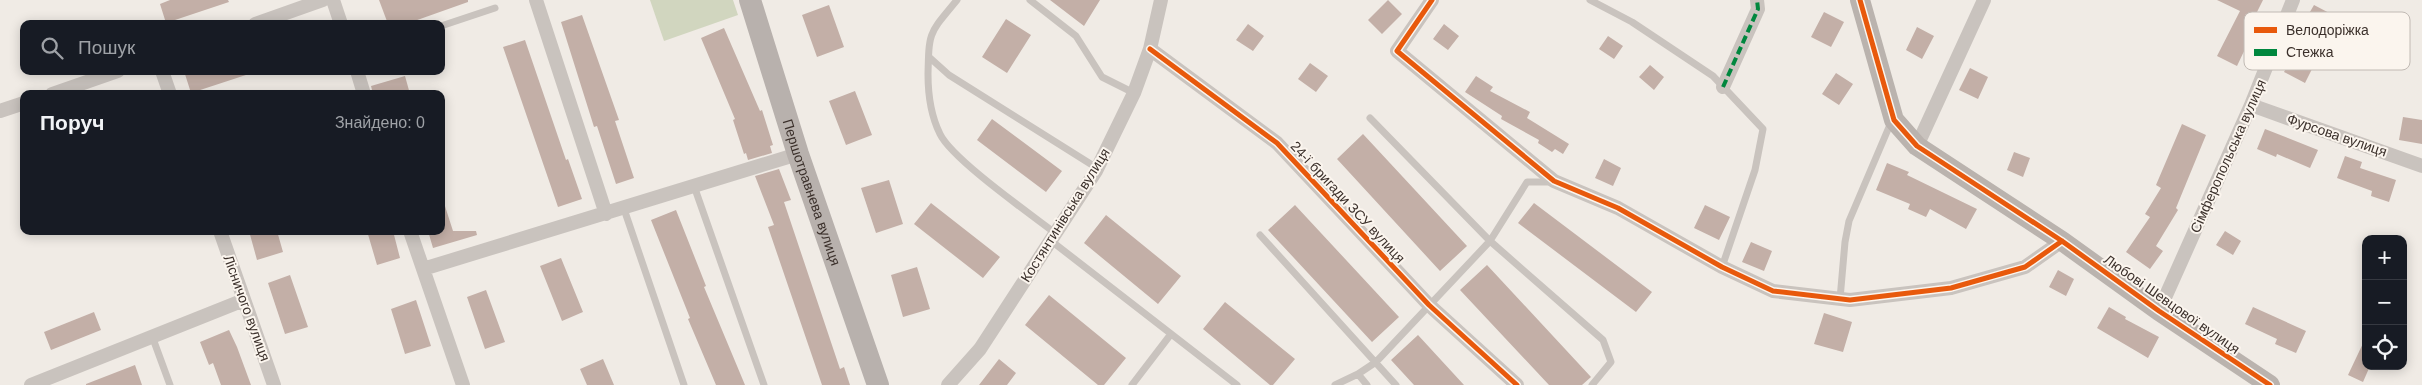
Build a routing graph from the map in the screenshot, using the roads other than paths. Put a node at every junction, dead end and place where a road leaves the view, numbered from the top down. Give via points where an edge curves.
1 (323, 0) edge
2 (333, 0) edge
3 (536, 0) edge
4 (750, 0) edge
5 (958, 0) edge
6 (1030, 0) edge
7 (1161, 0) edge
8 (1432, 0) edge
9 (1590, 0) edge
10 (1757, 0) edge
11 (1860, 0) edge
12 (1984, 0) edge
13 (2294, 0) edge
14 (495, 8) dead end
15 (2289, 12) edge
16 (266, 20) edge
17 (340, 20) edge
18 (445, 25) edge
19 (1150, 49) junction
20 (929, 57) junction
21 (2265, 70) edge
22 (107, 75) edge
23 (163, 75) edge
24 (358, 75) edge
25 (1723, 87) junction
26 (63, 90) edge
27 (169, 90) edge
28 (363, 90) edge
29 (1134, 93) junction
30 (20, 104) edge
31 (2251, 105) junction
32 (0, 111) edge
33 (1893, 117) junction
34 (1370, 118) dead end
35 (1917, 146) junction
36 (798, 154) junction
37 (2422, 166) edge
38 (1097, 168) junction
39 (1554, 182) junction
40 (694, 186) junction
41 (624, 208) junction
42 (606, 214) junction
43 (221, 235) edge
44 (411, 235) edge
45 (1260, 235) dead end
46 (1053, 237) junction
47 (1490, 241) junction
48 (2062, 242) junction
49 (1722, 267) junction
50 (423, 269) junction
51 (1840, 299) junction
52 (244, 300) junction
53 (1429, 305) junction
54 (2159, 311) junction
55 (1171, 334) junction
56 (152, 336) junction
57 (1376, 362) junction
58 (1358, 374) junction
59 (54, 381) edge
60 (31, 385) edge
61 (170, 385) edge
62 (274, 385) edge
63 (463, 385) edge
64 (684, 385) edge
65 (764, 385) edge
66 (878, 385) edge
67 (948, 385) edge
68 (1132, 385) edge
69 (1237, 385) edge
70 (1335, 385) edge
71 (1367, 385) edge
72 (1396, 385) edge
73 (1517, 385) edge
74 (1592, 385) edge
75 (2270, 385) edge

1 - 16 street
2 - 17 street
3 - 42 street
4 - 36 main road, Першотравнева вулиця
5 - 20 lane via 933,29 929,38
6 - 29 lane via 1076,36 1102,77
7 - 19 street, Костянтинівська вулиця
8 - 39 street via 1397,51
9 - 25 lane via 1632,22 1713,76
10 - 25 street via 1758,9
11 - 33 street
12 - 35 street
13 - 15 street, Сімферопольська вулиця
14 - 18 lane
19 - 29 street, Костянтинівська вулиця
19 - 53 street, 24-ї бригади ЗСУ вулиця via 1277,143
20 - 38 lane via 949,75
20 - 46 lane via 928,94 939,133 947,145
21 - 31 street, Сімферопольська вулиця
22 - 26 street
23 - 27 street
24 - 28 street
25 - 49 lane via 1763,129 1756,170
29 - 38 street, Костянтинівська вулиця
30 - 32 street
31 - 37 street, Фурсова вулиця
31 - 54 street, Сімферопольська вулиця
33 - 35 street, Любові Шевцової вулиця
33 - 51 lane via 1849,221
34 - 47 lane
35 - 48 street, Любові Шевцової вулиця
36 - 40 street
36 - 66 main road, Першотравнева вулиця
38 - 46 street, Костянтинівська вулиця
39 - 47 lane via 1527,182
39 - 49 street via 1618,208
40 - 41 street
40 - 65 lane
41 - 42 street
41 - 64 lane
42 - 50 street
43 - 52 street, Лісничого вулиця
44 - 50 street
45 - 57 lane
46 - 55 lane
46 - 67 street, Костянтинівська вулиця via 980,349
47 - 53 lane
47 - 74 lane via 1602,340 1611,362
48 - 51 street via 2025,267 1952,288
48 - 54 street, Любові Шевцової вулиця
49 - 51 street via 1772,291
50 - 63 street
52 - 56 street
52 - 62 street, Лісничого вулиця
53 - 57 lane
53 - 73 street, 24-ї бригади ЗСУ вулиця
54 - 75 street, Любові Шевцової вулиця
55 - 68 lane
55 - 69 lane
56 - 59 street
56 - 61 lane
57 - 58 lane
57 - 72 lane
58 - 70 lane
58 - 71 lane
59 - 60 street

